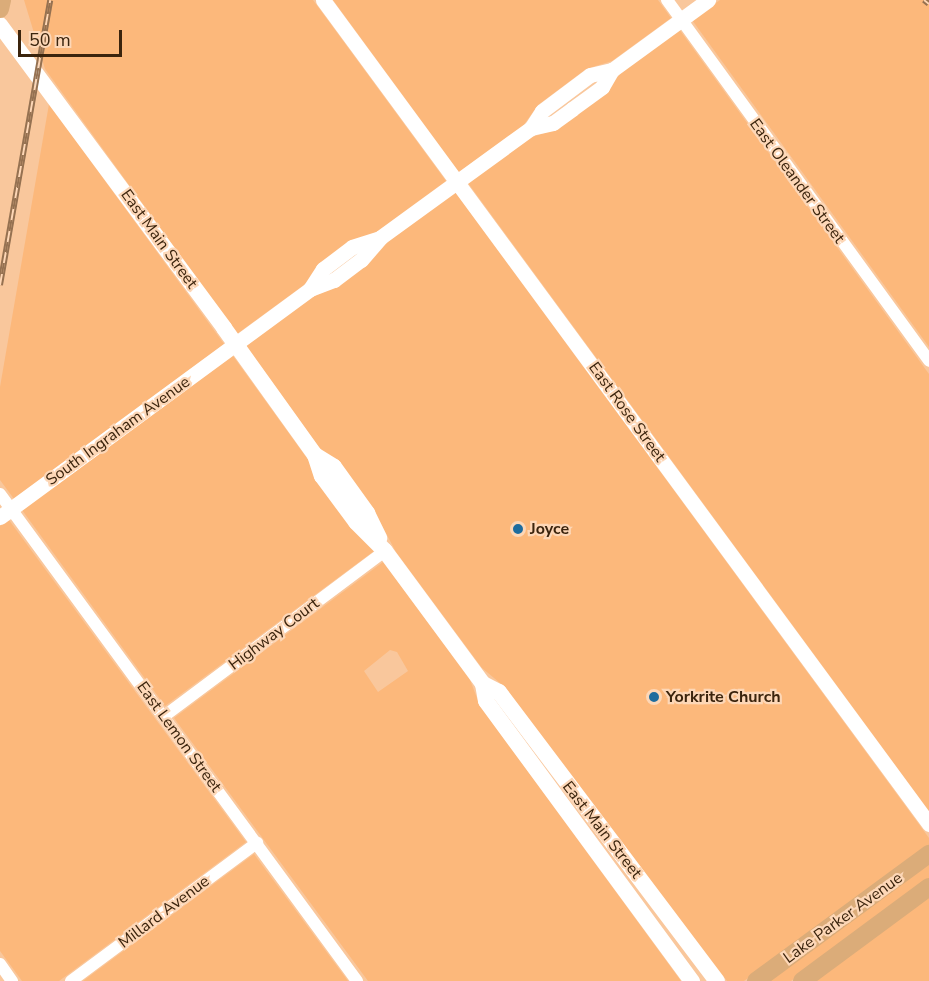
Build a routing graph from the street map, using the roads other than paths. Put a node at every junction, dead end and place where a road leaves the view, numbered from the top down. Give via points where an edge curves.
1 (2, 0) edge
2 (323, 0) edge
3 (668, 0) edge
4 (708, 0) edge
5 (0, 9) edge
6 (681, 19) junction
7 (0, 25) edge
8 (457, 182) junction
9 (235, 345) junction
10 (929, 361) edge
11 (0, 494) edge
12 (6, 513) edge
13 (385, 551) junction
14 (483, 684) junction
15 (163, 717) junction
16 (929, 824) edge
17 (256, 843) junction
18 (929, 854) edge
19 (929, 887) edge
20 (0, 964) edge
21 (12, 981) edge
22 (71, 981) edge
23 (357, 981) edge
24 (692, 981) edge
25 (717, 981) edge
26 (756, 981) edge
27 (802, 981) edge

1 - 5 main road
2 - 8 street, East Rose Street
3 - 6 street, East Oleander Street
4 - 6 street, South Ingraham Avenue
6 - 8 street, South Ingraham Avenue via 612,70 602,87 562,116 531,128
6 - 10 street, East Oleander Street
7 - 9 main road, East Main Street
8 - 9 street, South Ingraham Avenue via 381,237 361,260 334,280 310,289
8 - 16 street, East Rose Street
9 - 12 street, South Ingraham Avenue
9 - 13 main road, East Main Street via 315,455 334,467 367,513
11 - 12 street, East Lemon Street
12 - 15 street, East Lemon Street
13 - 14 main road, East Main Street
13 - 15 street, Highway Court
14 - 24 main road, East Main Street via 486,702
14 - 25 main road, East Main Street via 499,692
15 - 17 street, East Lemon Street
17 - 22 street, Millard Avenue
17 - 23 street, East Lemon Street
18 - 26 main road, Lake Parker Avenue
19 - 27 main road, Lake Parker Avenue
20 - 21 street

